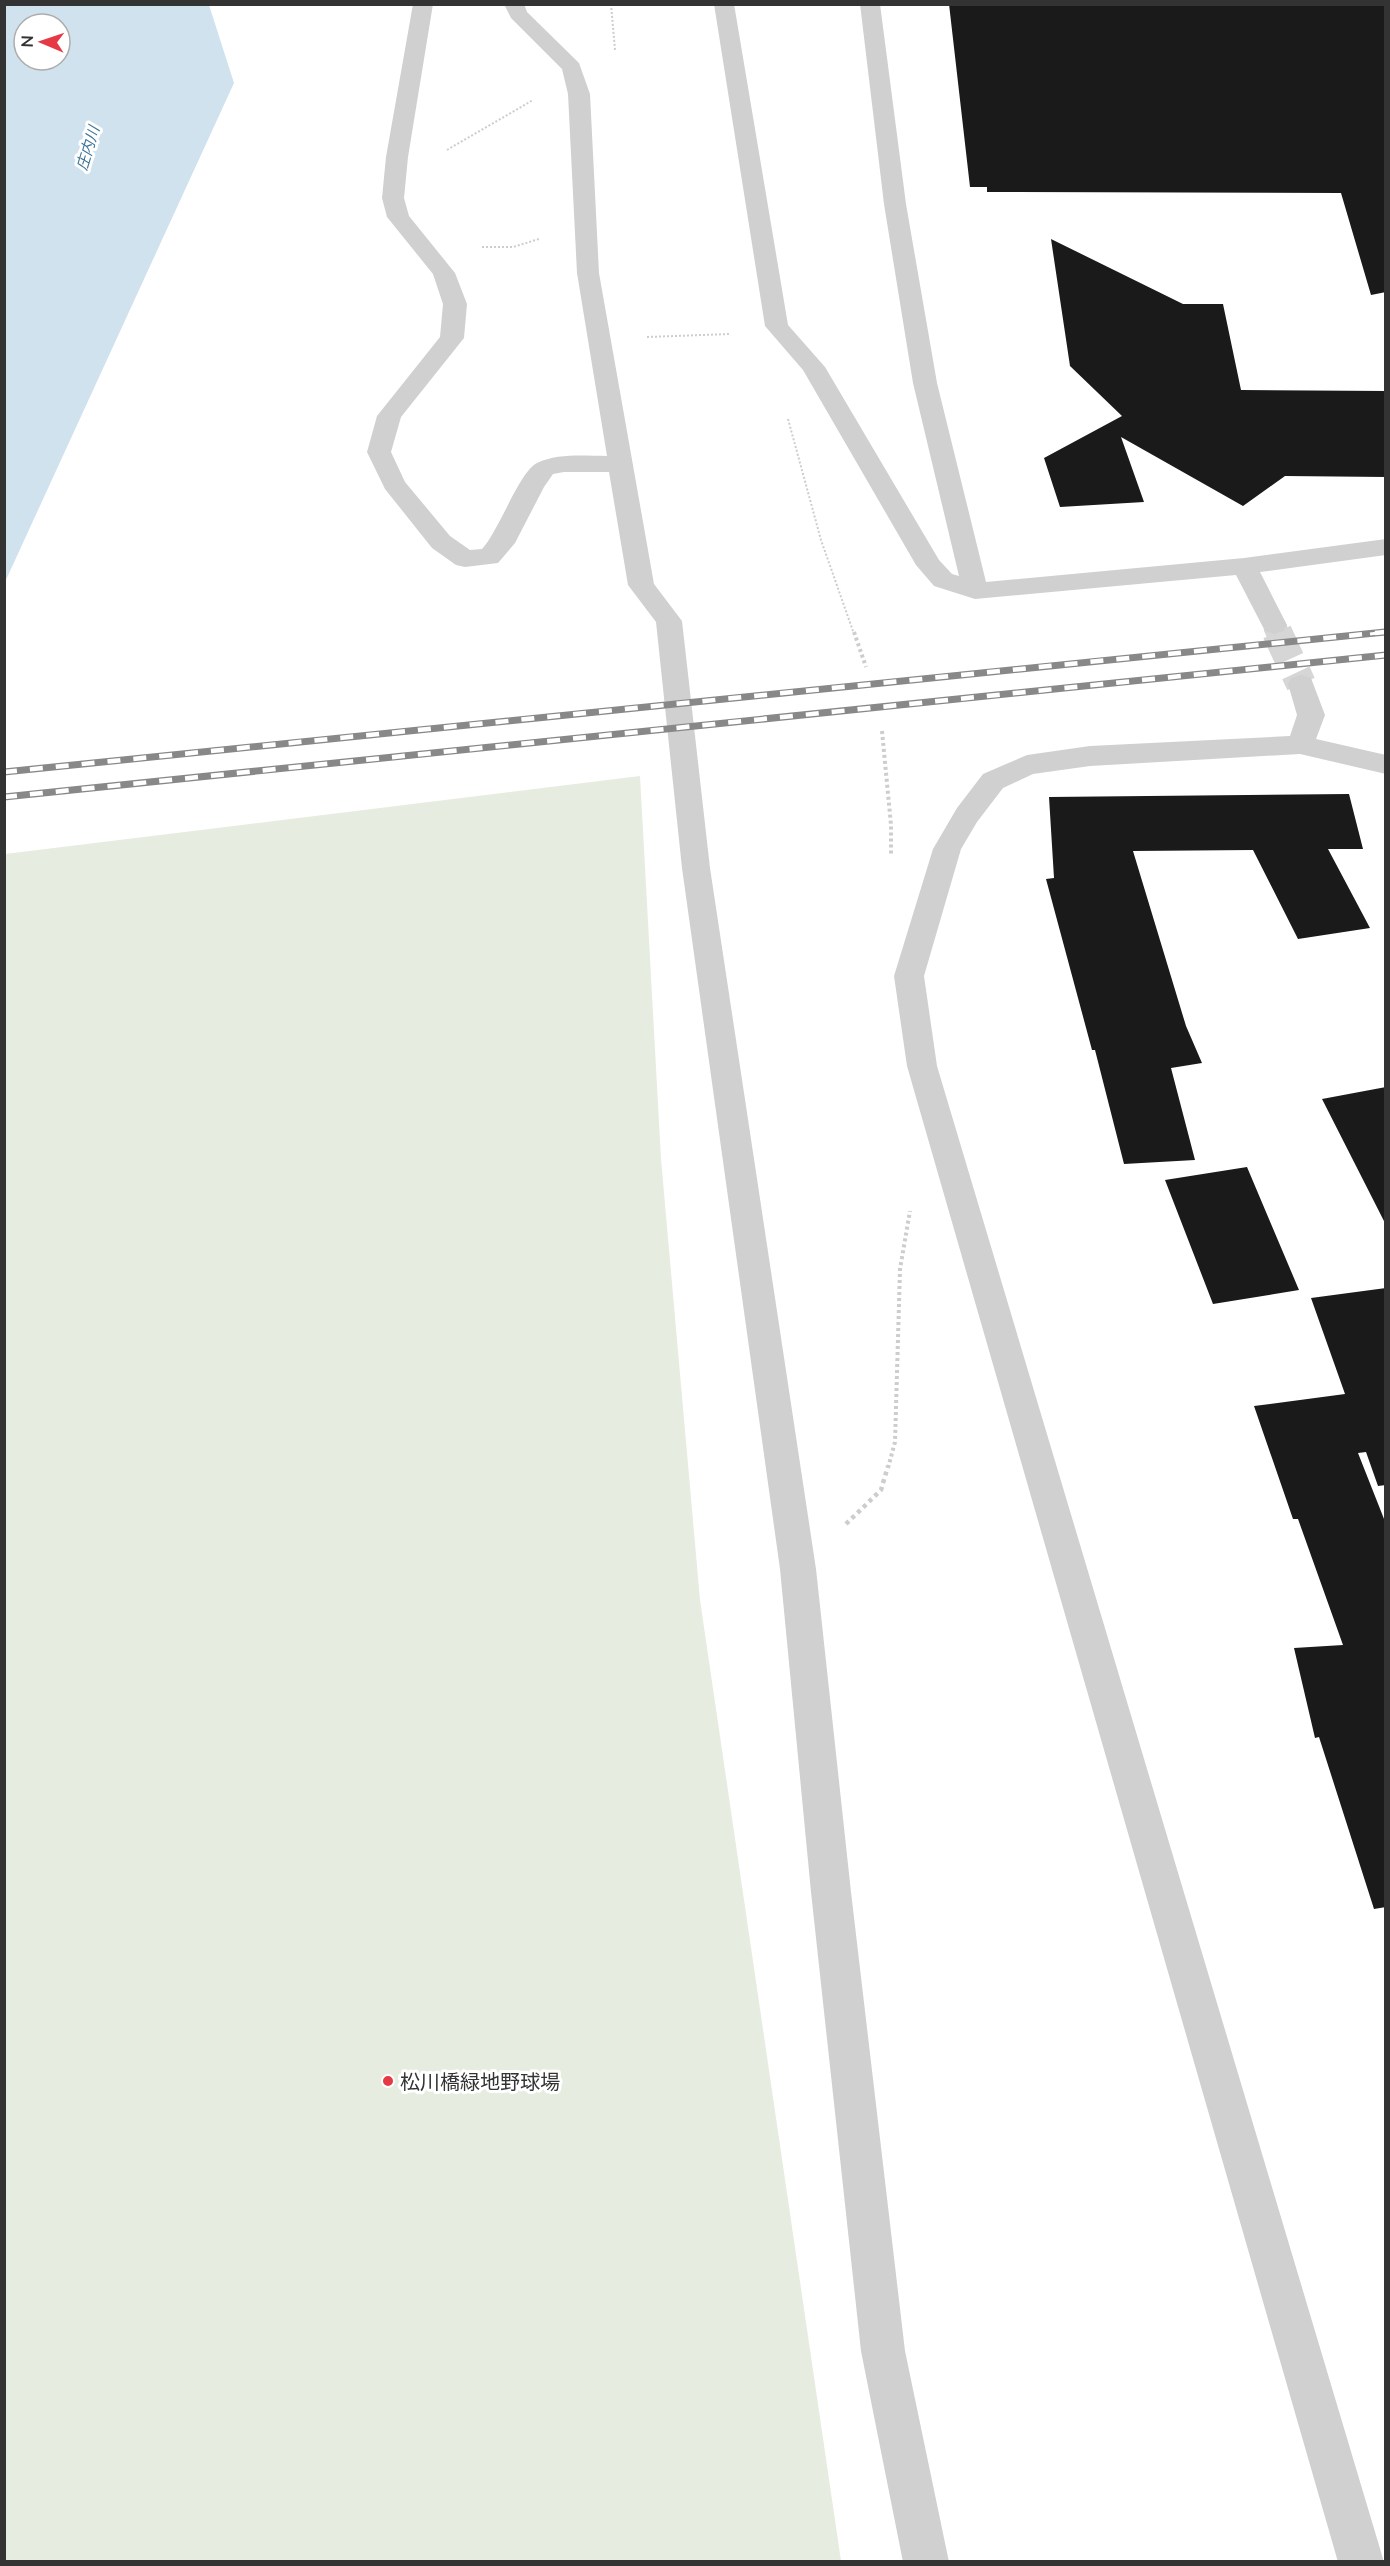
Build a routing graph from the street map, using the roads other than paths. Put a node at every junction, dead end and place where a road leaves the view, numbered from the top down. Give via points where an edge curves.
1 (423, 4) edge
2 (514, 4) edge
3 (724, 4) edge
4 (870, 4) edge
5 (621, 464) junction
6 (1386, 547) edge
7 (1244, 566) junction
8 (975, 591) junction
9 (1274, 625) tunnel mouth
10 (1301, 684) tunnel mouth
11 (1300, 745) junction
12 (1386, 765) edge
13 (926, 2562) edge
14 (1361, 2562) edge

1 - 5 street via 393,198 398,217 444,273 455,304 452,338 389,416 379,452 394,484 441,542 465,559 489,557 502,543 544,469 564,464
2 - 5 street via 518,14 572,67 579,94 588,273
3 - 8 street via 777,326 813,367 929,565 943,579
4 - 8 street via 894,204 925,383
5 - 13 street via 641,585 669,621 696,868 798,1569 883,2351
6 - 7 street
7 - 8 street
7 - 9 street
10 - 11 street via 1311,715
11 - 12 street
11 - 14 street via 1090,756 1027,765 993,781 947,849 909,976 922,1066

